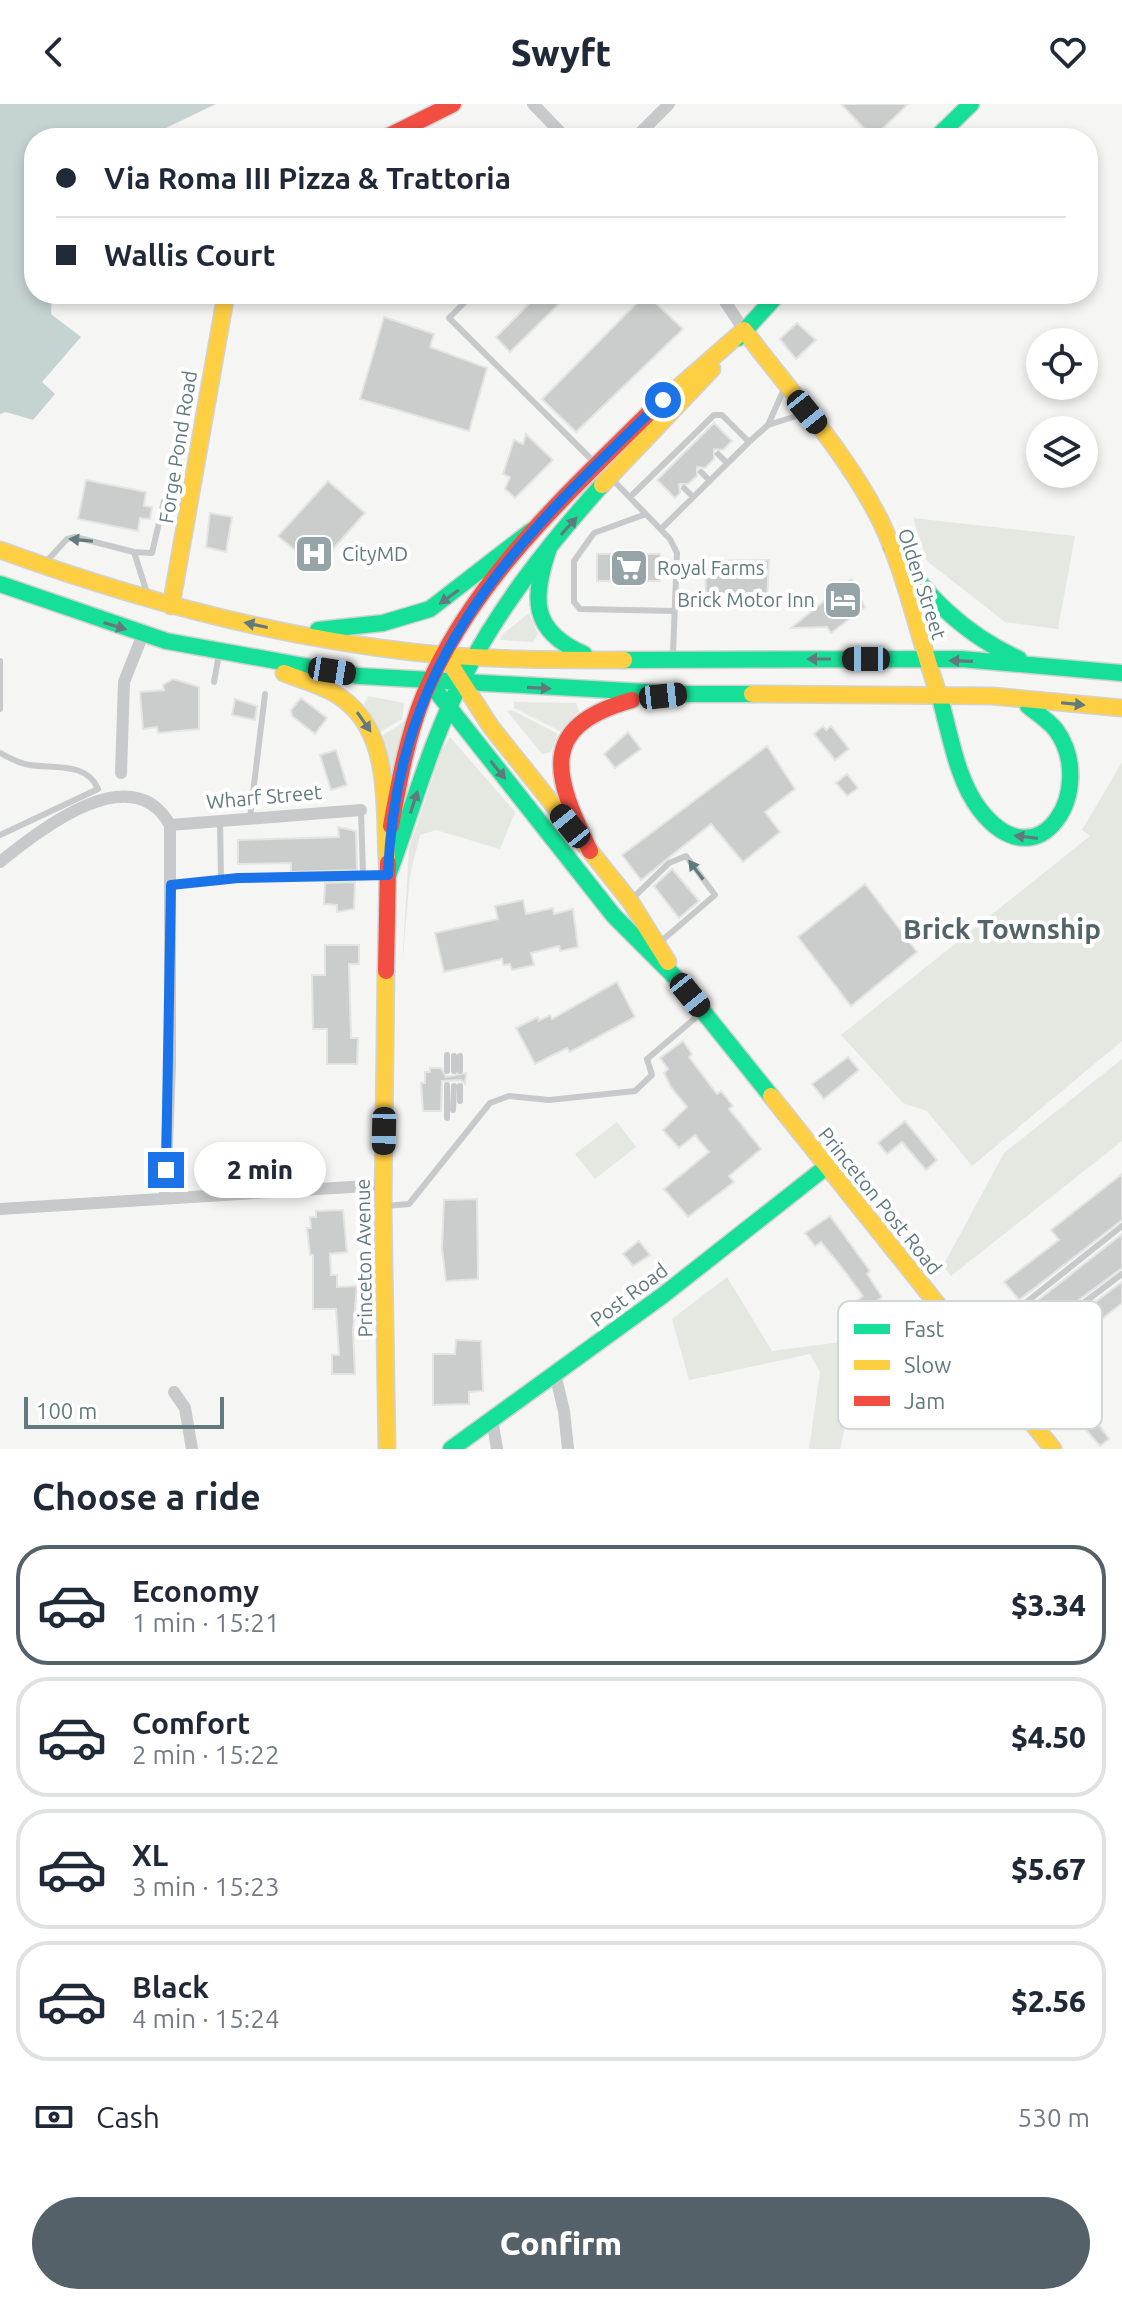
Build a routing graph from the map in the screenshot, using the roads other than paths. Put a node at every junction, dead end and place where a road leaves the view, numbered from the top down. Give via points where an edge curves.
1 (453, 104) edge
2 (533, 104) edge
3 (669, 104) edge
4 (971, 104) edge
5 (405, 128) edge
6 (556, 128) edge
7 (645, 128) edge
8 (946, 128) edge
9 (224, 304) edge
10 (463, 304) edge
11 (730, 304) edge
12 (769, 304) edge
13 (744, 330) junction
14 (785, 385) junction
15 (807, 412) junction
16 (768, 425) junction
17 (749, 442) junction
18 (718, 454) dead end
19 (727, 463) junction
20 (596, 464) junction
21 (701, 472) dead end
22 (611, 478) junction
23 (710, 481) junction
24 (684, 488) dead end
25 (630, 497) junction
26 (693, 497) junction
27 (188, 506) junction
28 (646, 514) junction
29 (661, 529) junction
30 (531, 531) junction
31 (891, 546) junction
32 (549, 548) junction
33 (0, 550) edge
34 (134, 552) junction
35 (42, 566) junction
36 (0, 584) edge
37 (150, 600) junction
38 (171, 606) junction
39 (675, 611) junction
40 (294, 633) junction
41 (143, 634) junction
42 (219, 652) junction
43 (444, 654) junction
44 (474, 656) junction
45 (597, 658) junction
46 (673, 658) junction
47 (249, 659) junction
48 (925, 660) junction
49 (0, 661) edge
50 (1035, 665) junction
51 (1122, 673) edge
52 (214, 682) dead end
53 (429, 682) junction
54 (461, 683) junction
55 (265, 694) dead end
56 (681, 694) junction
57 (939, 695) junction
58 (992, 696) junction
59 (1122, 708) edge
60 (0, 709) edge
61 (448, 710) junction
62 (1077, 733) dead end
63 (0, 753) edge
64 (121, 773) dead end
65 (361, 810) joint
66 (250, 818) junction
67 (220, 821) junction
68 (1077, 823) dead end
69 (170, 825) junction
70 (0, 835) edge
71 (590, 851) junction
72 (0, 862) edge
73 (363, 875) junction
74 (388, 875) junction
75 (221, 880) junction
76 (171, 885) junction
77 (630, 901) junction
78 (659, 943) junction
79 (677, 979) junction
80 (703, 1012) junction
81 (454, 1056) joint
82 (454, 1086) junction
83 (460, 1101) dead end
84 (453, 1110) dead end
85 (447, 1118) dead end
86 (826, 1167) junction
87 (383, 1185) junction
88 (165, 1197) junction
89 (383, 1206) junction
90 (0, 1209) edge
91 (1122, 1226) edge
92 (1122, 1274) edge
93 (936, 1301) edge
94 (1028, 1301) edge
95 (1086, 1301) edge
96 (555, 1374) junction
97 (174, 1392) dead end
98 (492, 1419) junction
99 (1038, 1429) edge
100 (192, 1449) edge
101 (387, 1449) edge
102 (451, 1449) edge
103 (497, 1449) edge
104 (568, 1449) edge
105 (1053, 1449) edge

1 - 5 main road
2 - 6 street
3 - 7 street
4 - 8 main road
9 - 27 main road, Forge Pond Road
10 - 20 lane via 449,318
11 - 13 street, Olden Street
12 - 13 main road
13 - 14 main road, Olden Street
13 - 20 main road via 715,350
13 - 22 main road, Princeton Avenue
14 - 15 main road, Olden Street
14 - 16 lane
15 - 16 lane
15 - 31 main road, Olden Street via 866,493
16 - 17 lane
17 - 19 lane
17 - 25 lane via 722,415 714,415
18 - 19 lane
19 - 23 lane
20 - 30 main road
21 - 23 lane
22 - 25 lane
32 -> 22 main road, Princeton Avenue
23 - 26 lane
24 - 26 lane
25 - 28 lane
26 - 29 lane
27 - 34 lane via 164,501 152,553
27 - 38 main road, Forge Pond Road
28 - 29 lane
28 - 39 lane via 594,533 574,561 574,602 580,609
29 - 39 lane via 677,553
30 -> 40 main road via 427,610 378,623
30 - 43 main road, Princeton Avenue via 481,594
31 - 48 main road, Olden Street
31 - 50 main road via 953,623 982,643
32 - 44 main road, Princeton Avenue via 498,614
32 - 45 main road via 535,593 541,622 556,642
33 - 35 main road
34 -> 35 lane via 75,537
34 - 37 lane
35 - 37 main road
36 -> 41 main road
37 - 38 main road
40 -> 38 main road
39 - 46 lane
40 - 43 main road
41 - 42 main road
41 - 64 street via 124,682
42 - 47 main road
42 - 52 lane
43 - 44 main road
43 - 53 main road, Princeton Avenue
43 - 54 main road, Princeton Post Road
44 - 45 main road
44 - 54 main road, Princeton Avenue
45 - 46 main road
48 -> 46 main road
47 - 53 main road
47 -> 74 main road via 333,693 365,721 379,753
50 -> 48 main road
48 - 57 main road, Olden Street
49 - 60 lane
50 - 51 main road
53 - 54 main road
53 - 61 main road, Princeton Post Road
53 - 74 main road, Princeton Avenue via 399,783
54 -> 56 main road
54 - 61 main road, Princeton Avenue
54 - 71 main road, Princeton Post Road
55 - 66 lane
56 - 57 main road
56 - 71 main road via 610,704 588,715 567,736 559,767 564,792
57 - 58 main road
68 -> 57 main road, Olden Street via 1055,836 1030,838 1013,835 982,812 966,784
58 -> 59 main road
58 - 62 main road via 1032,707
74 -> 61 main road, Princeton Avenue
61 -> 79 main road, Princeton Post Road via 614,916
63 - 70 lane via 26,765 84,771 98,789
65 - 66 street, Wharf Street
65 - 73 lane
66 - 67 street, Wharf Street
67 - 69 street, Wharf Street
67 - 75 lane
69 - 72 street via 162,810 147,800 103,800 48,823
69 - 76 street
71 - 77 main road, Princeton Post Road
73 - 74 lane
73 - 75 lane
74 - 87 main road, Princeton Avenue
75 - 76 lane
76 - 88 street
77 - 78 main road, Princeton Post Road
78 -> 77 lane via 715,895 686,856 669,863
78 - 79 main road, Princeton Post Road
79 - 80 main road, Princeton Post Road
80 - 86 main road, Princeton Post Road
80 - 89 lane via 647,1059 652,1075 635,1091 549,1100 509,1096 490,1103 409,1204
81 - 81 lane via 454,1071
82 - 83 lane
82 - 84 lane
82 - 85 lane
86 - 93 main road, Princeton Post Road
86 - 96 main road, Post Road
87 - 88 street
87 - 89 main road, Princeton Avenue
88 - 90 street
89 - 101 main road, Princeton Avenue
91 - 94 lane
92 - 95 lane
96 - 98 main road, Post Road
96 - 104 street
97 - 100 street via 185,1408
98 - 102 main road, Post Road
98 - 103 street
99 - 105 main road, Princeton Post Road

